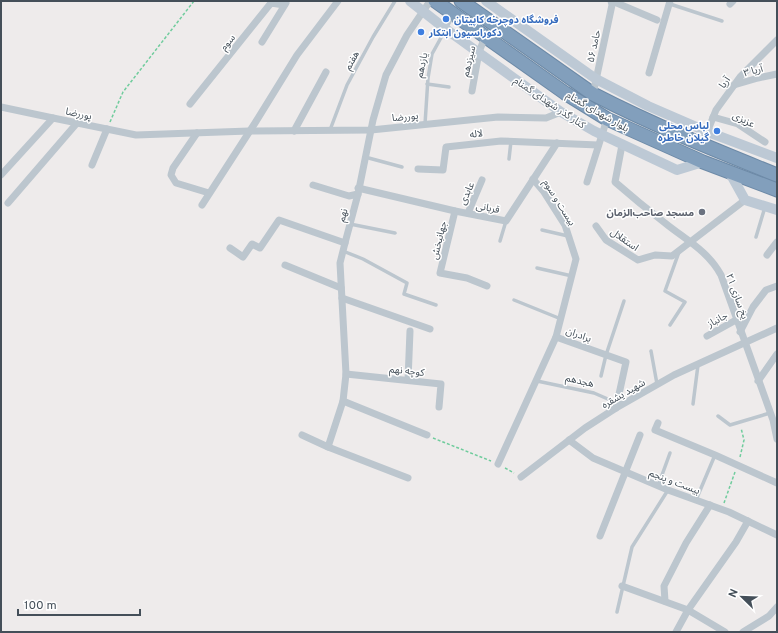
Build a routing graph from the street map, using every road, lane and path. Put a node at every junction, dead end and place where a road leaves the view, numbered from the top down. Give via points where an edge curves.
1 (194, 1) edge
2 (338, 1) edge
3 (395, 1) edge
4 (410, 1) edge
5 (430, 1) edge
6 (435, 1) edge
7 (486, 1) edge
8 (611, 1) edge
9 (463, 2) edge
10 (669, 2) edge
11 (286, 3) edge
12 (423, 12) junction
13 (454, 15) junction
14 (657, 20) dead end
15 (722, 21) dead end
16 (445, 29) junction
17 (536, 36) junction
18 (485, 37) junction
19 (777, 40) edge
20 (262, 42) dead end
21 (527, 49) junction
22 (479, 52) junction
23 (326, 72) dead end
24 (649, 73) dead end
25 (777, 74) edge
26 (596, 79) junction
27 (427, 84) junction
28 (734, 85) junction
29 (449, 87) dead end
30 (472, 91) dead end
31 (593, 94) junction
32 (190, 104) dead end
33 (1, 108) edge
34 (561, 112) junction
35 (713, 117) junction
36 (53, 118) junction
37 (607, 119) junction
38 (76, 123) junction
39 (425, 124) junction
40 (107, 129) junction
41 (330, 130) junction
42 (371, 130) junction
43 (249, 131) junction
44 (294, 131) junction
45 (708, 132) junction
46 (197, 133) junction
47 (601, 135) junction
48 (511, 141) junction
49 (765, 142) dead end
50 (557, 143) junction
51 (598, 145) junction
52 (622, 145) junction
53 (702, 145) junction
54 (365, 157) junction
55 (777, 158) edge
56 (509, 159) dead end
57 (703, 162) junction
58 (92, 165) dead end
59 (402, 167) dead end
60 (418, 169) dead end
61 (730, 174) junction
62 (1, 175) edge
63 (777, 175) edge
64 (533, 179) junction
65 (482, 180) dead end
66 (587, 182) dead end
67 (313, 185) dead end
68 (777, 190) edge
69 (358, 191) junction
70 (209, 193) junction
71 (745, 200) junction
72 (8, 203) dead end
73 (202, 205) dead end
74 (765, 206) junction
75 (777, 210) edge
76 (455, 211) junction
77 (468, 213) junction
78 (506, 221) junction
79 (350, 224) junction
80 (596, 226) dead end
81 (542, 230) dead end
82 (395, 233) dead end
83 (569, 236) junction
84 (756, 237) dead end
85 (500, 241) dead end
86 (690, 242) junction
87 (777, 242) edge
88 (345, 243) junction
89 (230, 248) dead end
90 (680, 249) junction
91 (343, 251) junction
92 (767, 255) dead end
93 (576, 259) joint
94 (285, 265) dead end
95 (537, 268) dead end
96 (572, 276) junction
97 (486, 286) dead end
98 (777, 286) edge
99 (341, 288) junction
100 (342, 298) junction
101 (514, 300) dead end
102 (624, 301) dead end
103 (436, 305) dead end
104 (562, 319) junction
105 (736, 320) junction
106 (670, 325) dead end
107 (777, 328) edge
108 (430, 329) dead end
109 (410, 331) dead end
110 (740, 332) junction
111 (707, 336) dead end
112 (556, 337) junction
113 (744, 343) junction
114 (651, 350) dead end
115 (606, 354) junction
116 (777, 354) edge
117 (698, 365) junction
118 (346, 374) junction
119 (601, 376) dead end
120 (408, 380) junction
121 (758, 380) junction
122 (536, 381) junction
123 (657, 385) junction
124 (343, 402) junction
125 (693, 404) dead end
126 (617, 406) junction
127 (439, 407) dead end
128 (770, 413) junction
129 (718, 416) dead end
130 (658, 423) dead end
131 (775, 426) edge
132 (302, 435) dead end
133 (427, 435) joint
134 (640, 435) dead end
135 (777, 439) edge
136 (569, 440) junction
137 (328, 447) junction
138 (670, 453) dead end
139 (715, 455) junction
140 (498, 464) junction
141 (626, 472) junction
142 (521, 476) joint
143 (408, 478) dead end
144 (777, 484) edge
145 (658, 486) junction
146 (668, 490) junction
147 (696, 500) junction
148 (710, 505) junction
149 (748, 521) junction
150 (777, 535) edge
151 (600, 536) dead end
152 (622, 586) junction
153 (665, 602) junction
154 (777, 607) edge
155 (688, 610) junction
156 (617, 612) dead end
157 (676, 632) edge
158 (726, 632) edge
159 (743, 632) edge

1 - 40 path via 123,92
2 - 43 street via 297,55
3 - 41 lane, هفتم via 346,85
4 - 12 street, کنار گذر شهدای گمنام
5 - 12 street, نهم
6 - 13 highway, بلوار شهدای گمنام
7 - 17 street
8 - 14 street
8 - 26 street, حامد ۵۶
9 - 21 highway, بلوار شهدای گمنام
10 - 15 lane
10 - 24 street
11 - 20 street, سوم
11 - 32 street, سوم via 271,3
12 - 16 street, کنار گذر شهدای گمنام
12 - 42 street, نهم via 386,75
13 - 16 lane, یازدهم
13 - 18 highway, بلوار شهدای گمنام
16 - 22 street, کنار گذر شهدای گمنام
16 - 27 lane, یازدهم via 432,54
17 - 21 street
17 - 26 street
18 - 22 street, سیزدهم
18 - 37 highway, بلوار شهدای گمنام via 584,106
19 - 28 street, آریا
21 - 31 highway, بلوار شهدای گمنام
22 - 30 street, سیزدهم
22 - 34 street, کنار گذر شهدای گمنام
23 - 44 street
25 - 28 street, آریا ۳
26 - 31 street, حامد ۵۶
26 - 45 street via 648,106
27 - 29 lane
27 - 39 lane, یازدهم
28 - 35 street, آریا
31 - 53 highway, بلوار شهدای گمنام
33 - 36 street
34 - 39 street, پوررضا via 546,118 498,116
34 - 47 street, کنار گذر شهدای گمنام
35 - 45 street, آریا
35 - 49 street, عزیزی via 738,124
36 - 38 street, پوررضا
36 - 62 street, پوررضا
37 - 47 street
37 - 57 highway, بلوار شهدای گمنام
38 - 40 street, پوررضا
38 - 72 street
39 - 42 street, پوررضا
40 - 46 street, پوررضا via 136,135
40 - 58 street
41 - 42 street, پوررضا
41 - 44 street, پوررضا
42 - 54 street, نهم
43 - 44 street, پوررضا
43 - 46 street, پوررضا
43 - 70 street
45 - 53 street, آریا
45 - 55 street
46 - 70 street via 171,175 176,183
47 - 51 street
47 - 52 street, کنار گذر شهدای گمنام
48 - 50 street, لاله
48 - 56 lane
48 - 60 street, لاله via 446,147 443,170
50 - 51 street
50 - 64 street, قربانی
51 - 66 street
52 - 57 street, کنار گذر شهدای گمنام via 677,170
52 - 86 street, یخ سازی ۲۱ via 615,182
53 - 63 highway, بلوار شهدای گمنام
54 - 59 lane
54 - 69 street, نهم
57 - 61 highway, بلوار شهدای گمنام
61 - 68 highway, بلوار شهدای گمنام
61 - 71 street
64 - 78 street, قربانی
64 - 83 street, بیست و سوم via 544,192
65 - 77 street, عابدی
67 - 69 street, قربانی via 349,196
69 - 76 street, قربانی
69 - 79 street, نهم
70 - 73 street
71 - 74 street
71 - 86 street, استقلال
74 - 75 street
74 - 84 lane
76 - 77 street, قربانی
76 - 97 street, جهانبخش via 440,273 467,278
77 - 78 street, قربانی
78 - 85 lane
79 - 82 lane
79 - 88 street, نهم
80 - 90 street, استقلال via 606,240 638,260 655,255 672,256
81 - 83 lane
83 - 93 street, بیست و سوم
86 - 90 street, استقلال
86 - 105 street, یخ سازی ۲۱ via 715,264
87 - 92 street
88 - 89 street via 279,220 260,248 252,244 243,257
88 - 91 street, نهم
90 - 106 lane via 665,291 685,302
91 - 99 street, نهم via 340,262
91 - 103 lane via 407,283 404,294
93 - 96 street, برادران
94 - 99 street
95 - 96 lane
96 - 104 street, برادران
98 - 110 street via 766,290 753,307
99 - 100 street, نهم
100 - 108 street
100 - 118 street, نهم
101 - 104 lane
102 - 115 lane
104 - 112 street, برادران
105 - 110 street, یخ سازی ۲۱
105 - 111 street, جانباز
107 - 113 street
109 - 120 street
110 - 113 street, یخ سازی ۲۱
112 - 115 street, برادران
112 - 122 street
113 - 117 street, شهید یشقره
113 - 121 street, یخ سازی ۲۱
114 - 123 lane
115 - 119 lane
115 - 126 street, برادران via 626,362
116 - 121 street
117 - 123 street, شهید یشقره
117 - 125 lane
118 - 120 street, کوچه نهم
118 - 124 street, نهم
120 - 127 street, کوچه نهم via 442,384
121 - 128 street, یخ سازی ۲۱
122 - 126 lane, هجدهم via 594,393
122 - 140 street
123 - 126 street, شهید یشقره
124 - 133 street
124 - 137 street, نهم
126 - 136 street, شهید یشقره
128 - 129 lane via 730,425
128 - 131 street, یخ سازی ۲۱
130 - 139 street via 655,430
131 - 135 street, یخ سازی ۲۱
132 - 137 street
133 - 140 path
134 - 141 street
136 - 141 street, بیست و پنجم via 592,458
136 - 142 street, شهید یشقره
137 - 143 street
138 - 145 lane
139 - 144 street
139 - 147 lane
140 - 142 path
141 - 145 street, بیست و پنجم
141 - 151 street
145 - 146 street, بیست و پنجم
146 - 147 street, بیست و پنجم
146 - 152 lane via 632,547
147 - 148 street, بیست و پنجم
148 - 149 street, بیست و پنجم
148 - 153 street via 664,586
149 - 150 street, بیست و پنجم
149 - 155 street
152 - 153 street
152 - 156 lane
153 - 155 street
154 - 159 street
155 - 157 street
155 - 158 street

